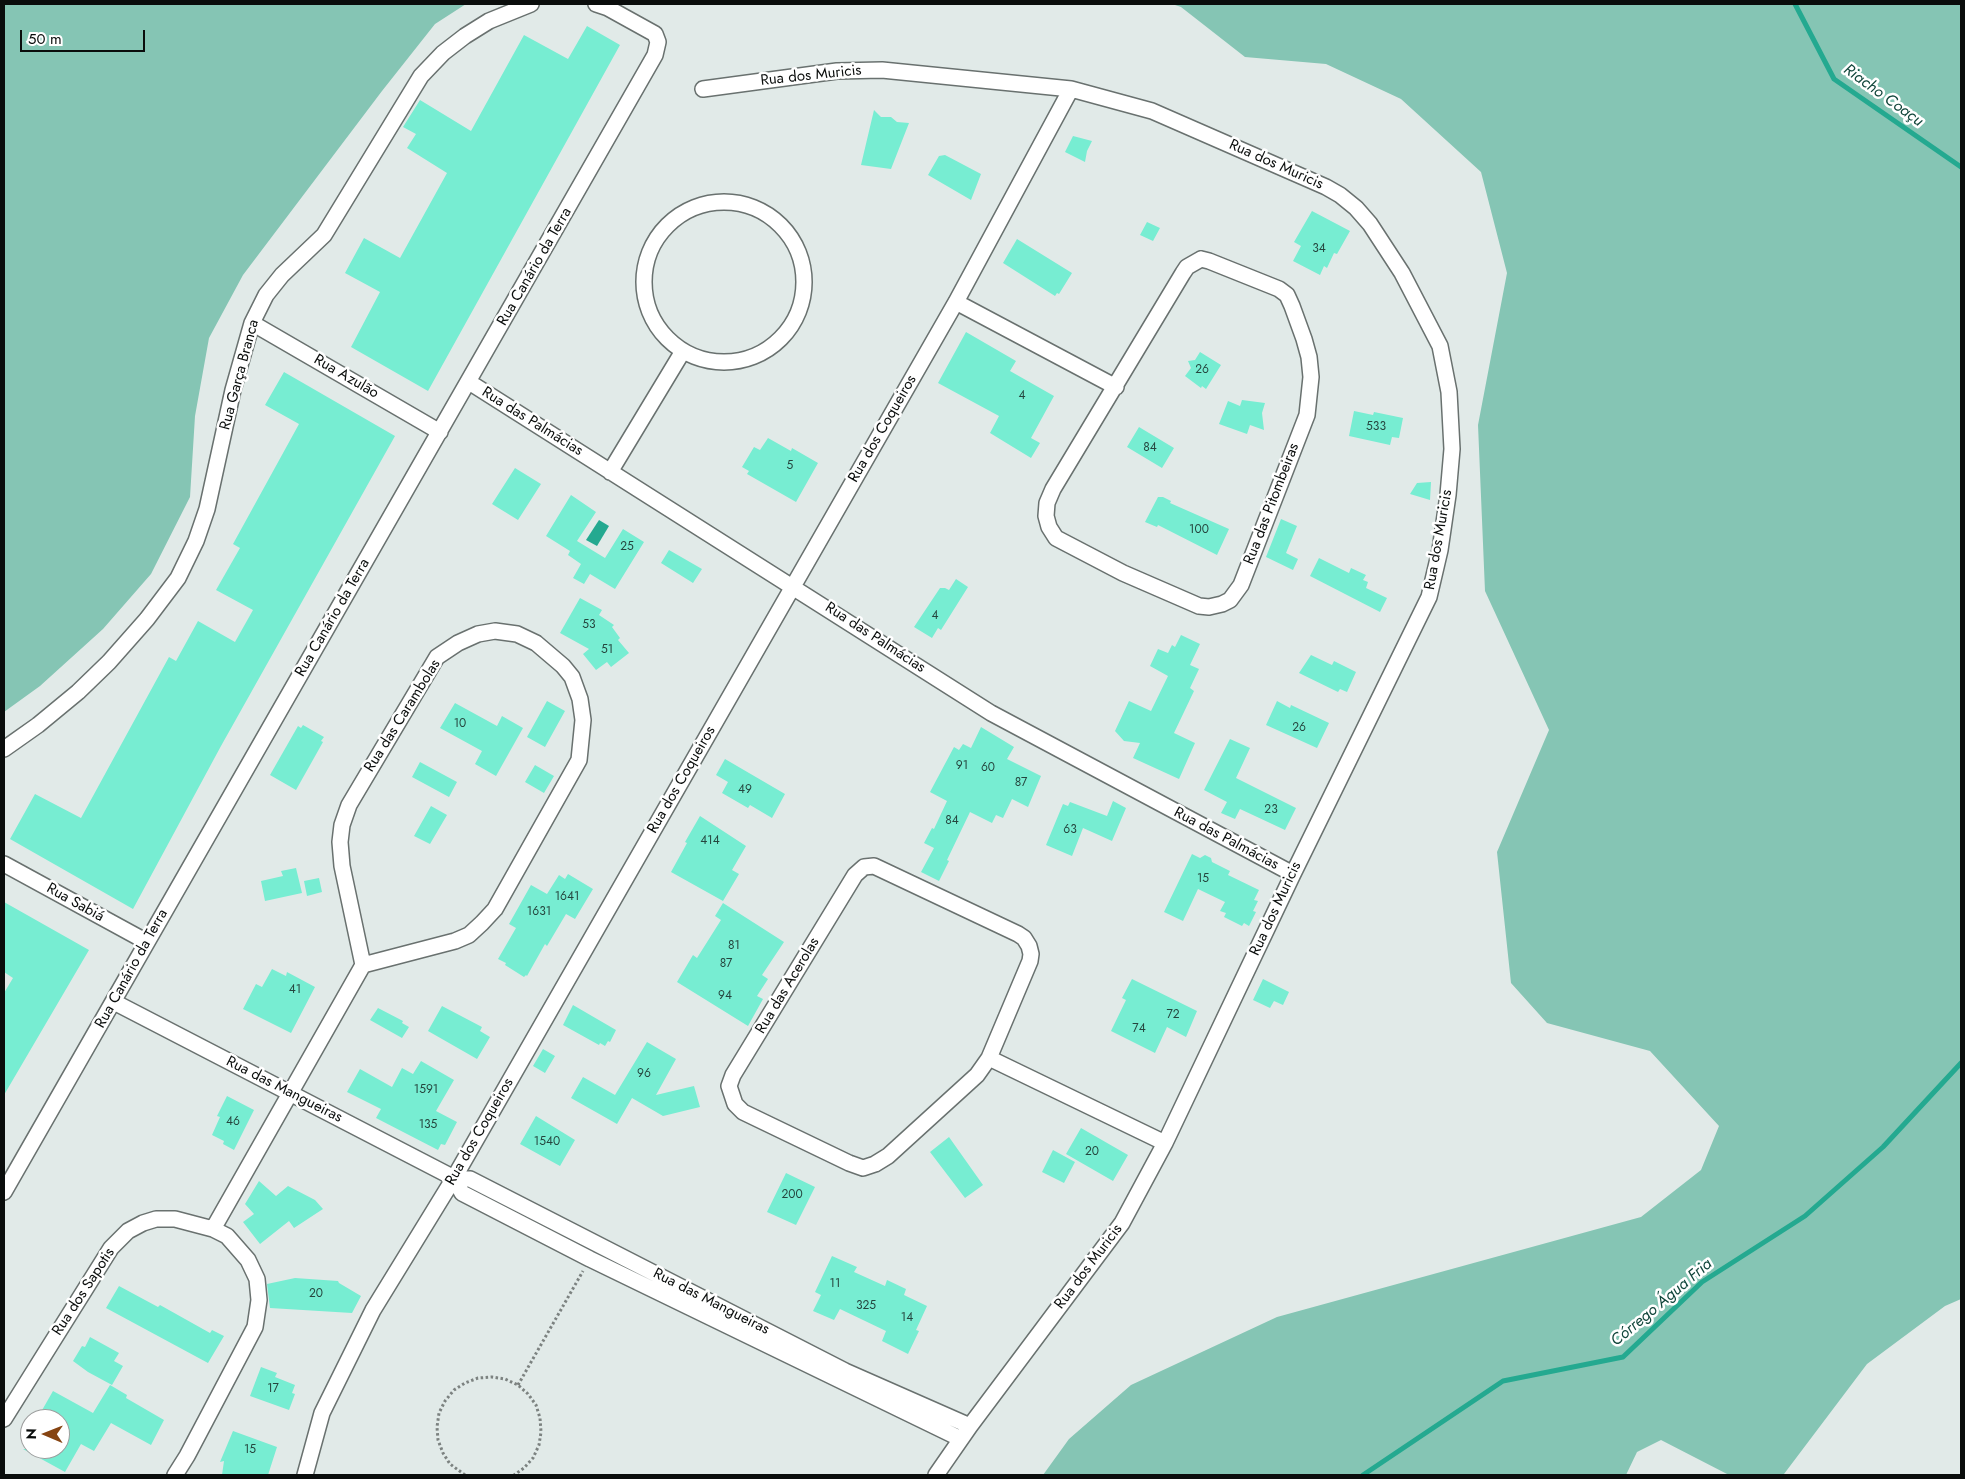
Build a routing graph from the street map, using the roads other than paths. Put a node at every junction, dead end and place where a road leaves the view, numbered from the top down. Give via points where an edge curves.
1 (531, 4) edge
2 (596, 4) edge
3 (703, 89) dead end
4 (1071, 90) junction
5 (956, 302) junction
6 (252, 323) junction
7 (683, 351) junction
8 (469, 382) junction
9 (1116, 387) junction
10 (440, 432) junction
11 (610, 472) junction
12 (793, 586) junction
13 (4, 749) edge
14 (4, 864) edge
15 (1292, 874) junction
16 (147, 942) junction
17 (363, 965) junction
18 (114, 1002) junction
19 (989, 1058) junction
20 (290, 1092) junction
21 (1166, 1143) junction
22 (454, 1178) junction
23 (4, 1192) edge
24 (213, 1229) junction
25 (598, 1244) junction
26 (590, 1259) junction
27 (4, 1419) edge
28 (970, 1426) junction
29 (961, 1439) junction
30 (175, 1475) edge
31 (305, 1475) edge
32 (936, 1475) edge

1 - 6 street, Rua Garça Branca via 489,21 465,36 420,76 324,235 282,275 266,295
2 - 8 street, Rua Canário da Terra via 655,34 658,42 655,55
3 - 4 street, Rua dos Muricis via 837,71 882,70
4 - 5 street, Rua dos Coqueiros
4 - 15 street, Rua dos Muricis via 1152,111 1326,186 1340,195 1370,224 1402,273 1440,346 1449,392 1452,449 1447,504 1430,597
5 - 9 street
5 - 12 street, Rua dos Coqueiros
6 - 10 street, Rua Azulão
6 - 13 street, Rua Garça Branca via 233,390 207,509 178,578 109,662 78,692
7 - 7 street via 710,362 752,358 777,343 795,320 801,307 804,278 798,250 782,226 759,209 731,201 703,204 677,216 654,243 644,278 647,306 661,332
7 - 11 street
8 - 10 street, Rua Canário da Terra
8 - 11 street, Rua das Palmácias
9 - 9 street, Rua das Pitombeiras via 1053,489 1047,503 1048,527 1056,538 1123,573 1199,606 1216,606 1230,600 1241,585 1307,415 1311,377 1309,357 1292,306 1279,289 1201,259 1186,267
10 - 16 street, Rua Canário da Terra
11 - 12 street, Rua das Palmácias
12 - 15 street, Rua das Palmácias via 991,713
12 - 22 street, Rua dos Coqueiros
14 - 16 street, Rua Sabiá
15 - 21 street, Rua dos Muricis
16 - 18 street, Rua Canário da Terra
17 - 17 street, Rua das Carambolas via 454,941 469,935 482,923 495,909 579,760 583,720 580,699 572,678 563,666 536,643 517,634 495,631 478,634 437,657 349,805 340,842 342,866
17 - 20 street
18 - 20 street, Rua das Mangueiras
18 - 23 street, Rua Canário da Terra
19 - 19 street, Rua das Acerolas via 977,1075 888,1156 863,1168 743,1112 734,1104 729,1086 855,875 869,865 1018,934 1029,946 1030,961
19 - 21 street
20 - 22 street, Rua das Mangueiras
20 - 24 street
21 - 28 street, Rua dos Muricis via 1122,1224
22 - 25 street, Rua das Mangueiras via 470,1179
22 - 26 street, Rua das Mangueiras via 462,1193
22 - 31 street, Rua dos Coqueiros via 373,1310 322,1413
24 - 27 street, Rua dos Sapotis via 175,1219 156,1219 128,1231 111,1248
24 - 30 street, Rua dos Sapotis via 227,1236 248,1260 257,1280 259,1300 255,1326
25 - 26 street
25 - 28 street, Rua das Mangueiras via 845,1371
26 - 29 street, Rua das Mangueiras
28 - 29 street, Rua dos Muricis
29 - 32 street, Rua dos Muricis

